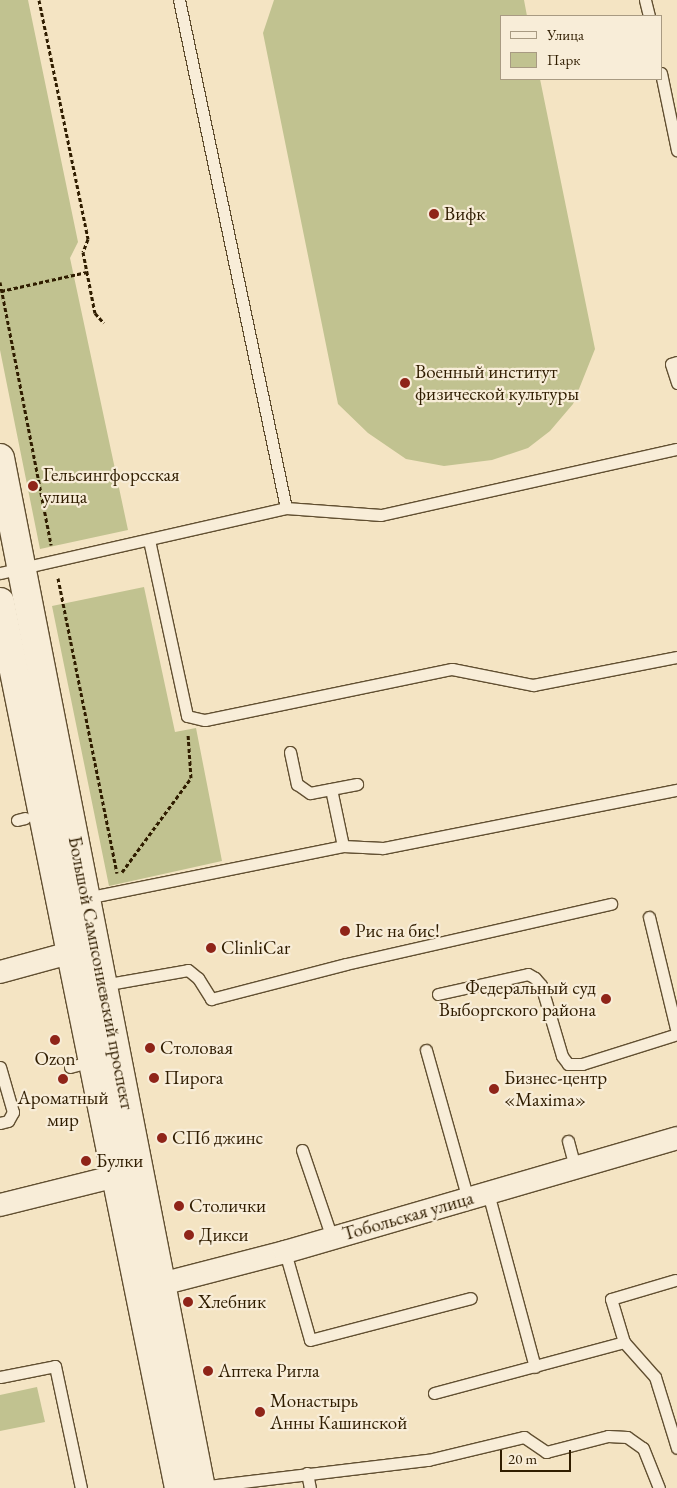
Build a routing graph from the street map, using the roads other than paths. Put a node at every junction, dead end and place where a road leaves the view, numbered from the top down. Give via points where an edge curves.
1 (179, 0) edge
2 (645, 0) edge
3 (649, 15) edge
4 (662, 78) edge
5 (677, 150) edge
6 (677, 362) edge
7 (677, 383) edge
8 (677, 449) edge
9 (0, 458) edge
10 (286, 508) junction
11 (149, 540) junction
12 (11, 571) edge
13 (9, 602) edge
14 (677, 657) edge
15 (290, 752) dead end
16 (356, 784) dead end
17 (331, 789) junction
18 (677, 790) edge
19 (343, 846) junction
20 (94, 896) junction
21 (611, 904) dead end
22 (650, 917) dead end
23 (83, 949) junction
24 (0, 972) edge
25 (104, 985) junction
26 (438, 994) dead end
27 (677, 1034) edge
28 (426, 1050) dead end
29 (0, 1068) edge
30 (0, 1123) edge
31 (677, 1138) edge
32 (568, 1141) dead end
33 (302, 1150) dead end
34 (576, 1168) junction
35 (116, 1176) junction
36 (478, 1196) junction
37 (0, 1205) edge
38 (332, 1238) junction
39 (285, 1252) junction
40 (675, 1280) dead end
41 (150, 1287) junction
42 (471, 1298) dead end
43 (624, 1342) junction
44 (535, 1367) junction
45 (0, 1377) edge
46 (434, 1393) dead end
47 (677, 1448) edge
48 (307, 1473) junction
49 (81, 1488) edge
50 (194, 1488) edge
51 (310, 1488) edge
52 (659, 1488) edge

1 - 10 lane
2 - 3 lane
4 - 5 lane
6 - 7 lane via 671,364
8 - 10 lane via 381,515
9 - 12 main road, Большой Сампсониевский проспект
10 - 11 lane
11 - 12 lane
11 - 14 lane via 187,716 204,720 452,669 533,685
12 - 13 main road, Большой Сампсониевский проспект
13 - 20 main road, Большой Сампсониевский проспект
13 - 23 main road, Большой Сампсониевский проспект
15 - 17 lane via 297,784 310,793
16 - 17 lane
17 - 19 lane
18 - 19 lane via 383,848
19 - 20 lane
20 - 23 main road, Большой Сампсониевский проспект
21 - 25 lane via 346,964 211,999 198,978 188,970
22 - 27 lane
23 - 24 street
23 - 25 main road, Большой Сампсониевский проспект
23 - 35 main road, Большой Сампсониевский проспект via 81,1064
25 - 41 main road, Большой Сампсониевский проспект
26 - 27 lane via 528,974 541,985 562,1056 568,1064 582,1064
28 - 36 lane
29 - 30 lane via 9,1082 13,1112 8,1121
31 - 34 street, Тобольская улица
32 - 34 lane
33 - 38 lane
34 - 36 street, Тобольская улица
35 - 37 street
35 - 41 main road, Большой Сампсониевский проспект
36 - 38 street, Тобольская улица
36 - 44 lane
38 - 39 street, Тобольская улица
39 - 41 street, Тобольская улица
39 - 42 lane via 310,1340
40 - 43 lane via 611,1299
41 - 50 main road, Большой Сампсониевский проспект
43 - 44 lane
43 - 47 lane via 655,1377
44 - 46 lane
45 - 49 lane via 55,1366
48 - 50 lane
48 - 51 lane
48 - 52 lane via 428,1460 524,1437 546,1452 608,1436 627,1437 643,1448

